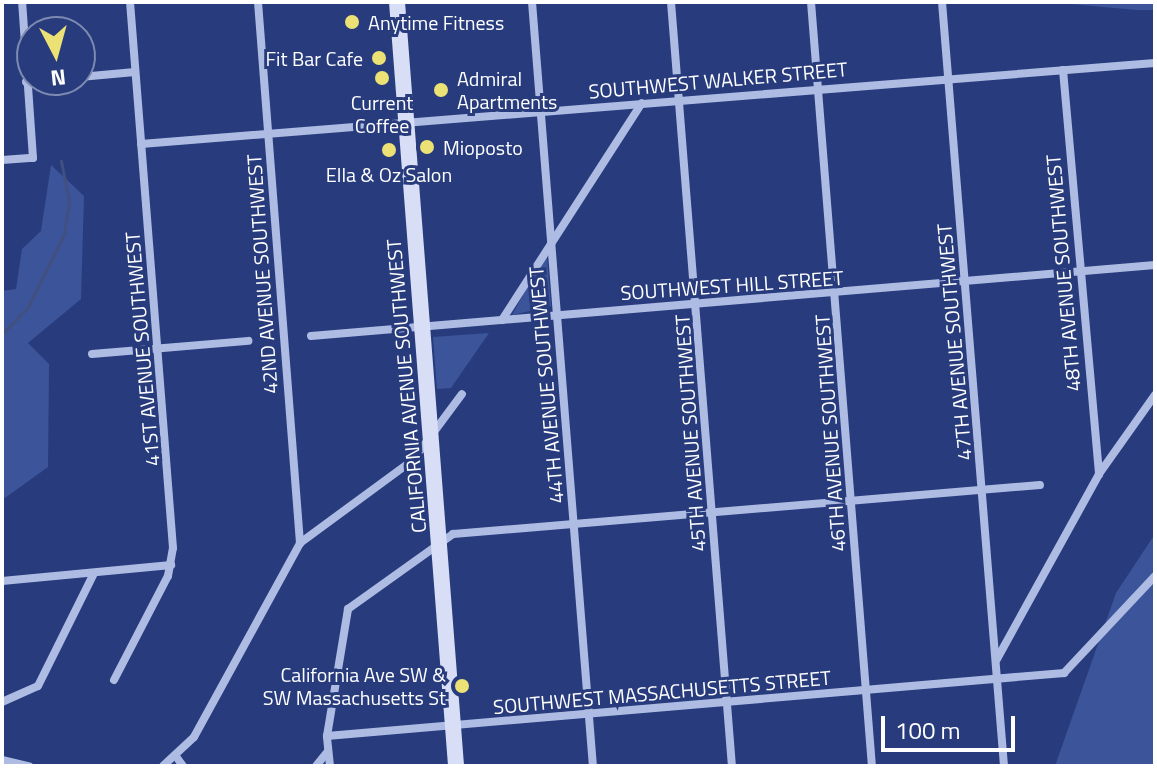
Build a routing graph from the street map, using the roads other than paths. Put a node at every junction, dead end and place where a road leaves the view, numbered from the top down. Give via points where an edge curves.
1 (130, 2) edge
2 (258, 2) edge
3 (397, 2) edge
4 (532, 2) edge
5 (671, 2) edge
6 (811, 2) edge
7 (942, 2) edge
8 (1155, 63) edge
9 (1063, 70) junction
10 (135, 72) junction
11 (96, 76) edge
12 (948, 77) junction
13 (818, 86) junction
14 (27, 96) edge
15 (679, 98) junction
16 (642, 103) junction
17 (540, 112) junction
18 (405, 123) junction
19 (268, 135) junction
20 (141, 144) junction
21 (2, 160) edge
22 (551, 240) junction
23 (1155, 265) edge
24 (1080, 273) junction
25 (965, 282) junction
26 (835, 293) junction
27 (696, 304) junction
28 (557, 315) junction
29 (502, 320) junction
30 (422, 326) junction
31 (311, 336) dead end
32 (248, 341) dead end
33 (159, 348) junction
34 (92, 354) dead end
35 (462, 394) dead end
36 (1155, 395) edge
37 (429, 443) junction
38 (1099, 474) junction
39 (1040, 485) dead end
40 (982, 491) junction
41 (851, 501) junction
42 (712, 513) junction
43 (574, 524) junction
44 (438, 542) junction
45 (300, 543) junction
46 (171, 565) junction
47 (94, 573) junction
48 (1155, 576) edge
49 (2, 581) edge
50 (996, 659) junction
51 (114, 680) dead end
52 (998, 680) junction
53 (866, 691) junction
54 (2, 702) edge
55 (727, 702) junction
56 (589, 714) junction
57 (453, 725) junction
58 (327, 736) junction
59 (329, 750) junction
60 (175, 755) junction
61 (2, 760) edge
62 (29, 766) edge
63 (163, 766) edge
64 (183, 766) edge
65 (316, 766) edge
66 (330, 766) edge
67 (456, 766) edge
68 (593, 766) edge
69 (732, 766) edge
70 (872, 766) edge
71 (1004, 766) edge

1 - 10 street, 41ST AVENUE SOUTHWEST
2 - 19 street, 42ND AVENUE SOUTHWEST
3 - 18 main road, CALIFORNIA AVENUE SOUTHWEST
4 - 17 street, 44TH AVENUE SOUTHWEST
5 - 15 street, 45TH AVENUE SOUTHWEST
6 - 13 street, 46TH AVENUE SOUTHWEST
7 - 12 street, 47TH AVENUE SOUTHWEST
8 - 9 street, SOUTHWEST WALKER STREET
9 - 12 street, SOUTHWEST WALKER STREET
9 - 24 street, 48TH AVENUE SOUTHWEST
10 - 11 street
10 - 20 street, 41ST AVENUE SOUTHWEST
12 - 13 street, SOUTHWEST WALKER STREET
12 - 25 street, 47TH AVENUE SOUTHWEST
13 - 15 street, SOUTHWEST WALKER STREET
13 - 26 street, 46TH AVENUE SOUTHWEST
14 - 21 street via 33,158
15 - 16 street, SOUTHWEST WALKER STREET
15 - 27 street, 45TH AVENUE SOUTHWEST
16 - 17 street, SOUTHWEST WALKER STREET
16 - 22 street
17 - 18 street, SOUTHWEST WALKER STREET
17 - 22 street, 44TH AVENUE SOUTHWEST
18 - 19 street, SOUTHWEST WALKER STREET
18 - 30 main road, CALIFORNIA AVENUE SOUTHWEST
19 - 20 street, SOUTHWEST WALKER STREET
19 - 45 street, 42ND AVENUE SOUTHWEST
20 - 33 street, 41ST AVENUE SOUTHWEST
22 - 28 street, 44TH AVENUE SOUTHWEST
22 - 29 street
23 - 24 street, SOUTHWEST HILL STREET
24 - 25 street, SOUTHWEST HILL STREET
24 - 38 street, 48TH AVENUE SOUTHWEST
25 - 26 street, SOUTHWEST HILL STREET
25 - 40 street, 47TH AVENUE SOUTHWEST
26 - 27 street, SOUTHWEST HILL STREET
26 - 41 street, 46TH AVENUE SOUTHWEST
27 - 28 street, SOUTHWEST HILL STREET
27 - 42 street, 45TH AVENUE SOUTHWEST
28 - 29 street, SOUTHWEST HILL STREET
28 - 43 street, 44TH AVENUE SOUTHWEST
29 - 30 street, SOUTHWEST HILL STREET
30 - 31 street, SOUTHWEST HILL STREET
30 - 37 main road, CALIFORNIA AVENUE SOUTHWEST
32 - 33 street
33 - 34 street
33 - 46 street, 41ST AVENUE SOUTHWEST
35 - 37 street
36 - 38 street
37 - 44 main road, CALIFORNIA AVENUE SOUTHWEST
37 - 45 street
38 - 50 street
39 - 40 street
40 - 41 street
40 - 50 street, 47TH AVENUE SOUTHWEST
41 - 42 street
41 - 53 street, 46TH AVENUE SOUTHWEST
42 - 43 street
42 - 55 street, 45TH AVENUE SOUTHWEST
43 - 44 street via 453,534
43 - 56 street, 44TH AVENUE SOUTHWEST
44 - 57 main road, CALIFORNIA AVENUE SOUTHWEST
44 - 58 street via 348,609
45 - 60 street via 209,713
46 - 47 street
46 - 51 street, 41ST AVENUE SOUTHWEST
47 - 49 street
47 - 54 street via 38,686
48 - 52 street, SOUTHWEST MASSACHUSETTS STREET via 1070,671
50 - 52 street, 47TH AVENUE SOUTHWEST
52 - 53 street, SOUTHWEST MASSACHUSETTS STREET
52 - 71 street, 47TH AVENUE SOUTHWEST
53 - 55 street, SOUTHWEST MASSACHUSETTS STREET
53 - 70 street, 46TH AVENUE SOUTHWEST
55 - 56 street, SOUTHWEST MASSACHUSETTS STREET
55 - 69 street, 45TH AVENUE SOUTHWEST
56 - 57 street, SOUTHWEST MASSACHUSETTS STREET
56 - 68 street, 44TH AVENUE SOUTHWEST
57 - 58 street, SOUTHWEST MASSACHUSETTS STREET
57 - 67 main road, CALIFORNIA AVENUE SOUTHWEST
58 - 59 street
59 - 65 street
59 - 66 street
60 - 63 street
60 - 64 street
61 - 62 street

